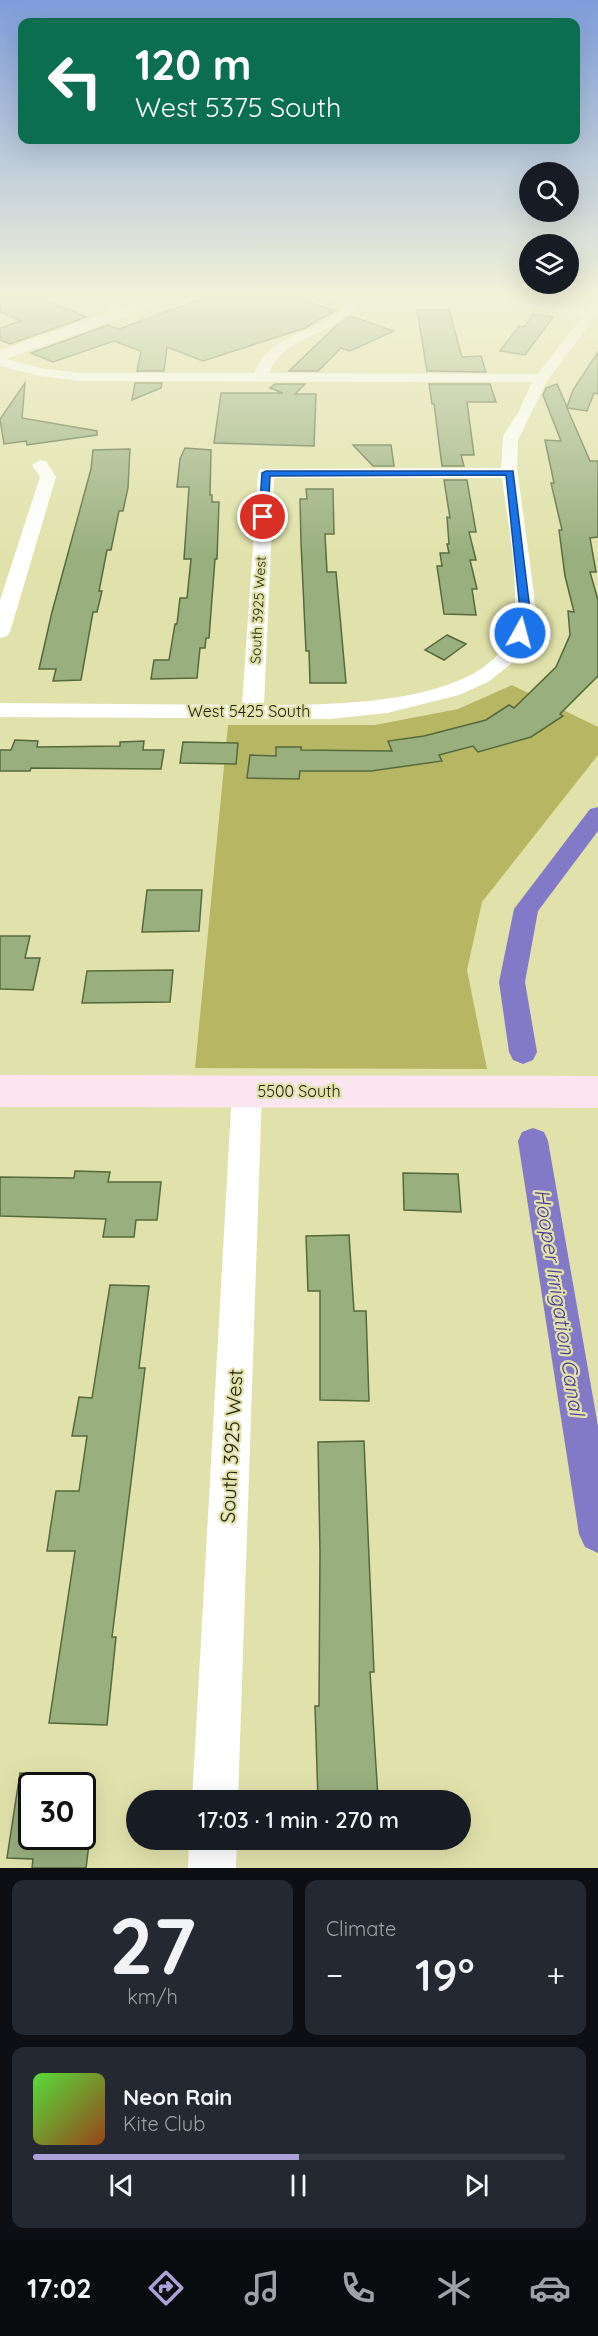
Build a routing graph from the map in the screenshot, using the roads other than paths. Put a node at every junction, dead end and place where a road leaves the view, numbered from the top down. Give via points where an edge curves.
1 (542, 380) edge
2 (40, 465) dead end
3 (510, 473) junction
4 (0, 566) edge
5 (21, 566) junction
6 (0, 632) edge
7 (0, 710) edge
8 (253, 711) junction
9 (0, 1090) edge
10 (247, 1091) junction
11 (598, 1092) edge
12 (215, 1790) edge
13 (213, 1850) edge
14 (212, 1868) edge

1 - 3 street via 514,427 508,445
2 - 5 street via 48,477
3 - 8 street, West 5425 South via 525,610 520,633 509,653 492,671 421,701 376,709
3 - 8 street, South 3925 West via 266,473
4 - 5 street
5 - 6 street
7 - 8 street, West 5425 South
9 - 10 main road, 5500 South
10 - 11 main road, 5500 South
10 - 12 street, South 3925 West
13 - 14 street

